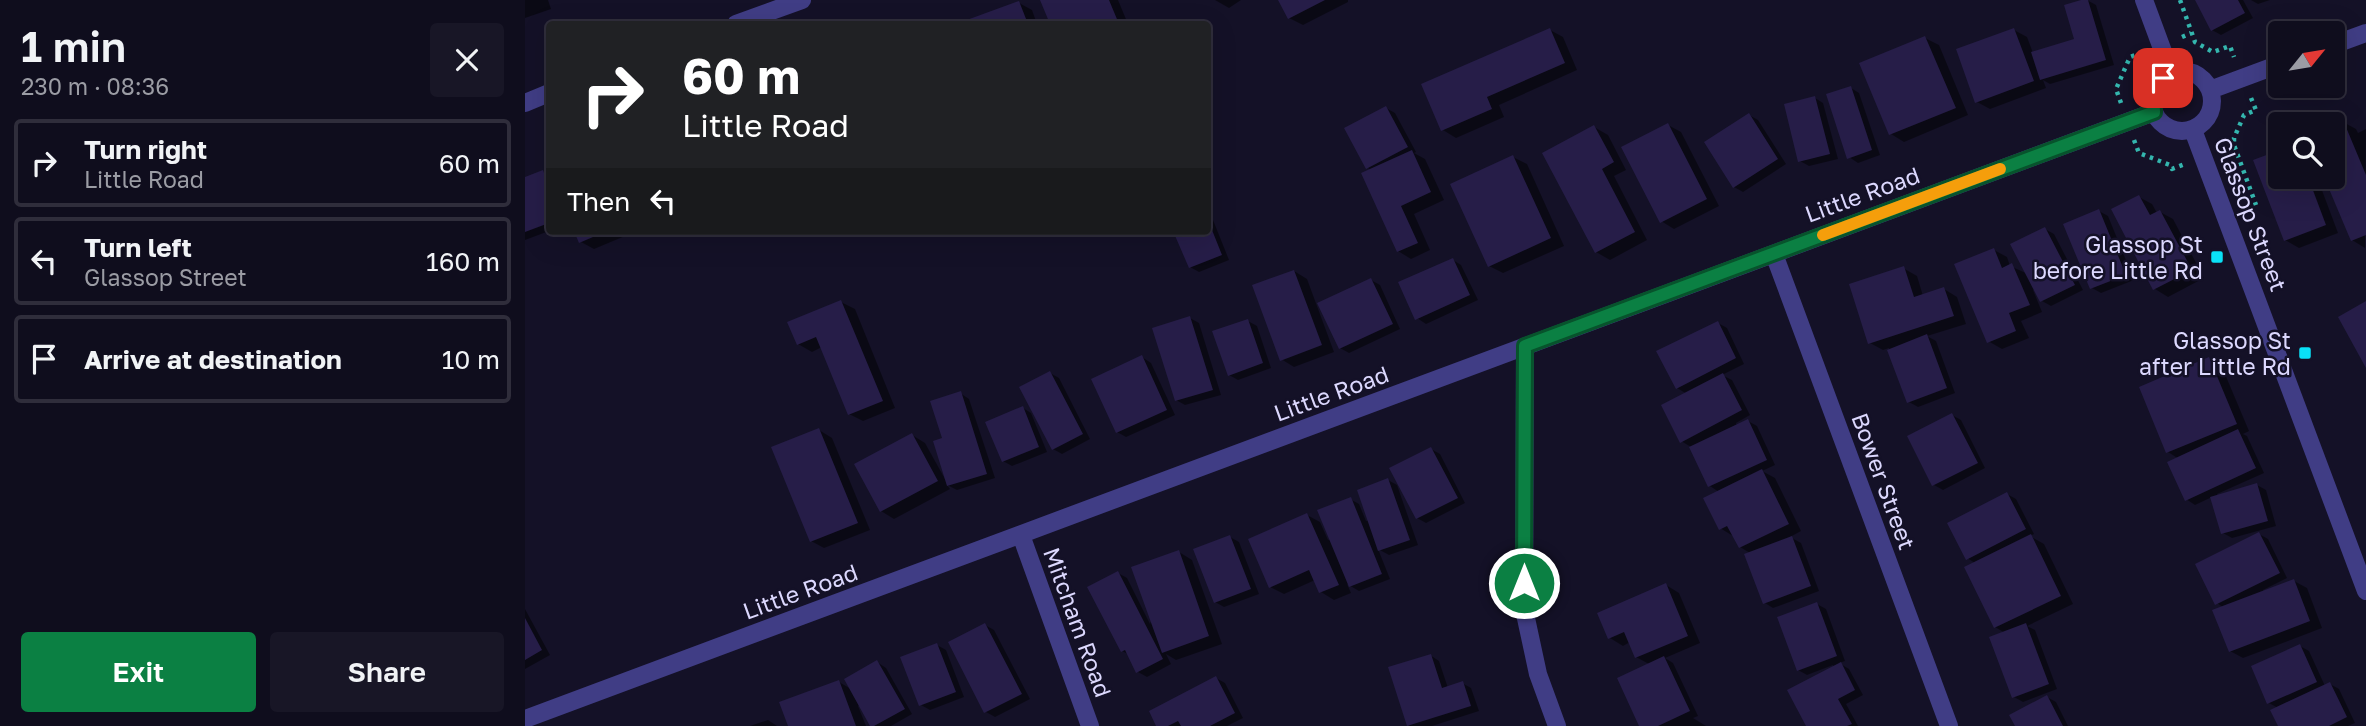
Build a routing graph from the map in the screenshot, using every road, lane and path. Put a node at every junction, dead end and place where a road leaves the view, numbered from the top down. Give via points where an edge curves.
1 (802, 0) edge
2 (2144, 0) edge
3 (2180, 0) edge
4 (744, 21) edge
5 (2366, 33) edge
6 (2345, 41) edge
7 (2230, 46) dead end
8 (2130, 57) dead end
9 (2268, 68) edge
10 (2171, 73) junction
11 (2116, 89) dead end
12 (2210, 90) junction
13 (546, 94) edge
14 (525, 103) edge
15 (2256, 110) dead end
16 (2154, 112) junction
17 (2193, 130) junction
18 (2139, 153) dead end
19 (2172, 169) dead end
20 (2256, 205) dead end
21 (1774, 254) junction
22 (1525, 346) junction
23 (1021, 535) junction
24 (2366, 590) edge
25 (525, 719) edge
26 (1090, 726) edge
27 (1556, 726) edge
28 (1949, 726) edge

1 - 4 street
2 - 10 street
3 - 7 path via 2195,42 2213,52
5 - 6 street
8 - 11 path
9 - 12 street
10 - 12 street via 2190,72
10 - 16 street via 2153,93
12 - 17 street, Glassop Street via 2211,109
13 - 14 street
15 - 20 path via 2244,115 2234,138
16 - 17 street, Glassop Street via 2174,131
16 - 21 street, Little Road
17 - 24 street, Glassop Street
18 - 19 path
21 - 22 street, Little Road
21 - 28 street, Bower Street
22 - 23 street, Little Road
22 - 27 street via 1524,609 1538,674
23 - 25 street, Little Road
23 - 26 street, Mitcham Road

